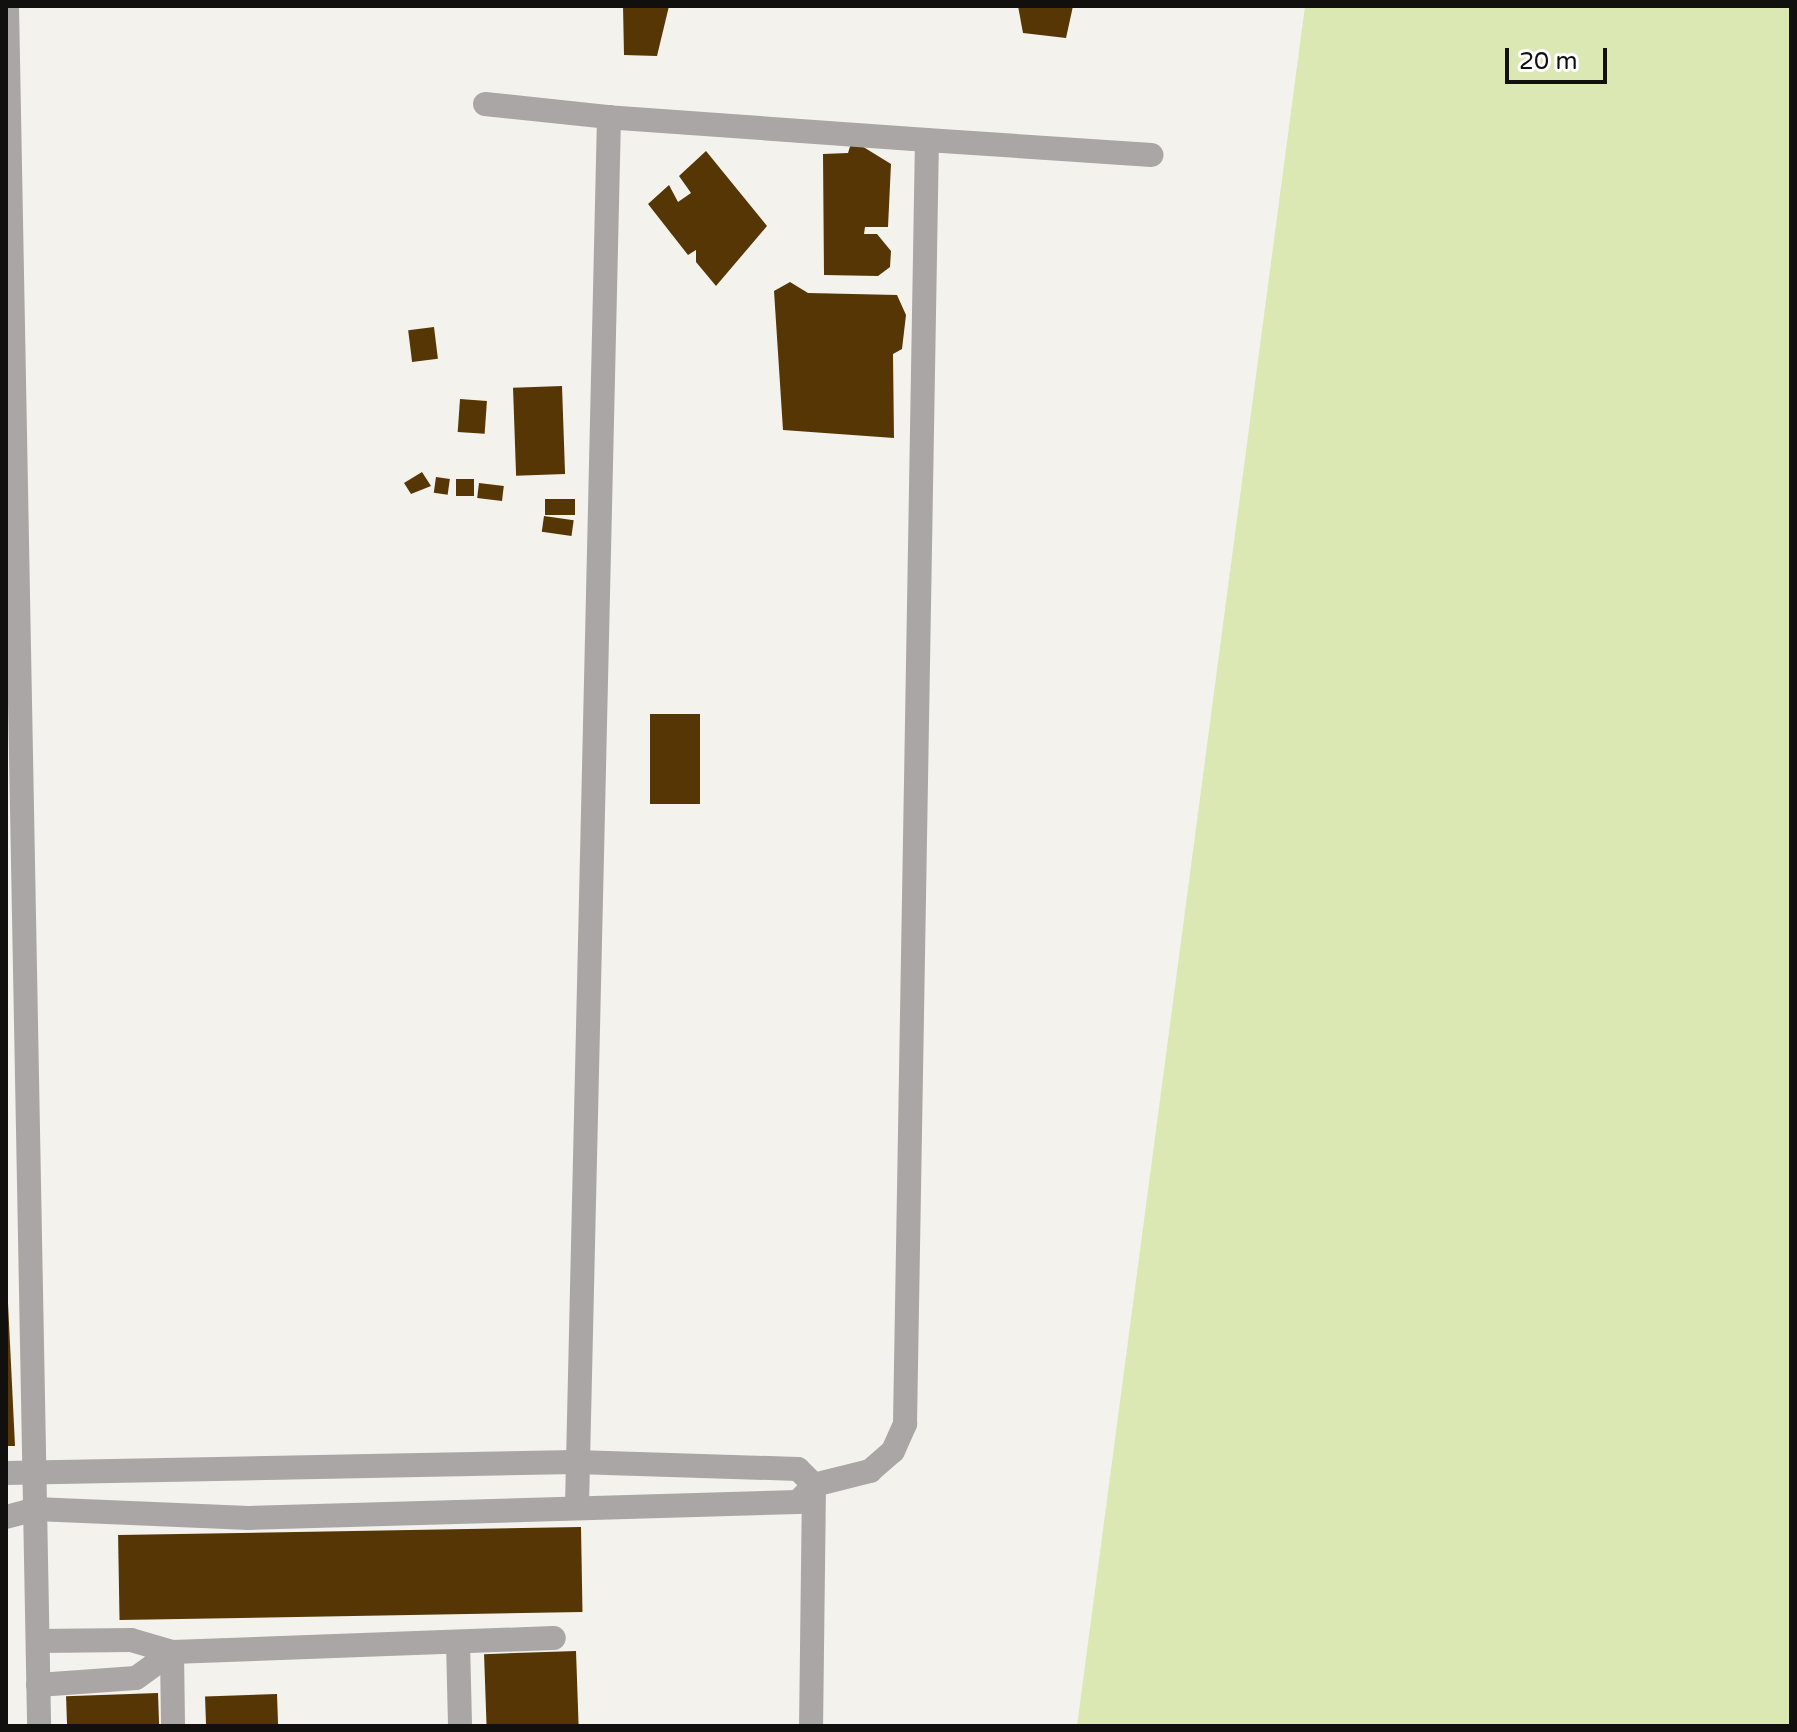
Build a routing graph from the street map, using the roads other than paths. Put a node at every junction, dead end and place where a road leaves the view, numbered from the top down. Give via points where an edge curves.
1 (7, 6) edge
2 (485, 104) dead end
3 (609, 117) junction
4 (927, 140) junction
5 (1152, 155) dead end
6 (10, 284) edge
7 (10, 337) edge
8 (576, 1462) junction
9 (351, 1467) junction
10 (34, 1469) junction
11 (6, 1473) edge
12 (814, 1485) junction
13 (577, 1503) junction
14 (35, 1509) junction
15 (356, 1510) junction
16 (6, 1517) edge
17 (554, 1638) dead end
18 (38, 1641) junction
19 (458, 1642) junction
20 (172, 1652) junction
21 (38, 1685) junction
22 (39, 1726) edge
23 (173, 1726) edge
24 (460, 1726) edge
25 (811, 1726) edge

1 - 6 street
2 - 3 street
3 - 4 street
3 - 8 street
4 - 5 street
4 - 12 street via 905,1424 884,1462
6 - 7 street
7 - 10 street
8 - 9 street
8 - 12 street via 798,1469
8 - 13 street
9 - 10 street
9 - 15 street
10 - 11 street
10 - 14 street
12 - 13 street via 798,1502
12 - 25 street
13 - 15 street
14 - 15 street via 249,1518
14 - 16 street
14 - 18 street
17 - 19 street
18 - 20 street via 131,1640
18 - 21 street
19 - 20 street
19 - 24 street
20 - 21 street via 136,1678
20 - 23 street
21 - 22 street

